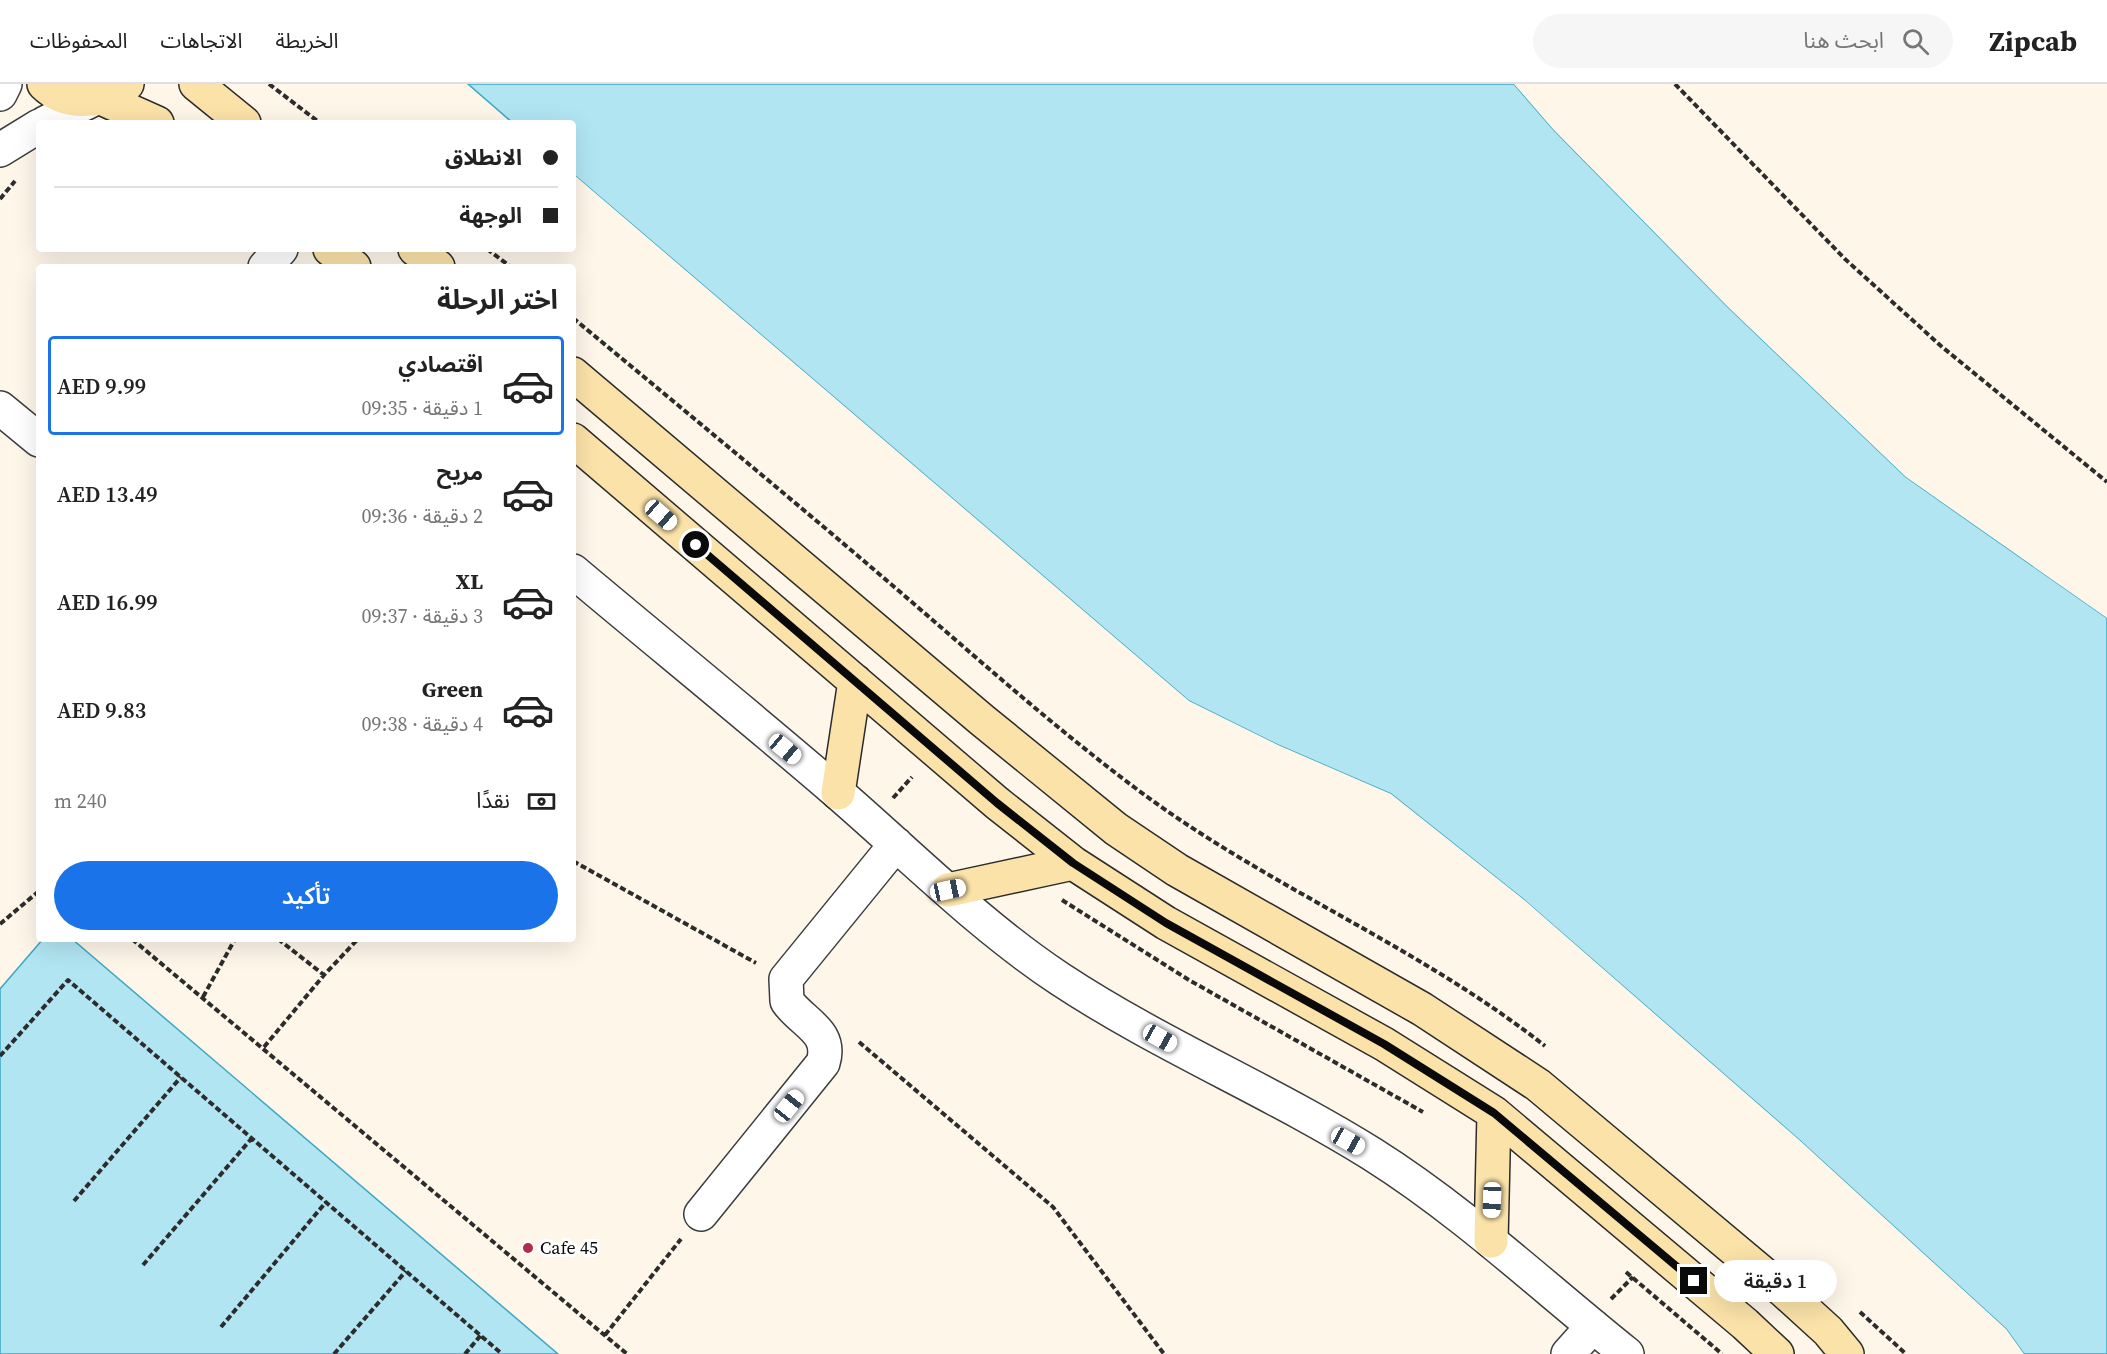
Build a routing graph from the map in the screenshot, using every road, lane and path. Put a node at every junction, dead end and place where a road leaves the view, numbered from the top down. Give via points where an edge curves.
1 (5, 84) edge
2 (44, 84) edge
3 (196, 84) edge
4 (268, 84) edge
5 (1675, 84) edge
6 (0, 94) edge
7 (107, 94) edge
8 (51, 120) edge
9 (152, 120) edge
10 (240, 120) edge
11 (316, 120) edge
12 (36, 128) edge
13 (0, 150) edge
14 (278, 252) edge
15 (334, 252) edge
16 (419, 252) edge
17 (491, 252) edge
18 (268, 264) edge
19 (350, 264) edge
20 (434, 264) edge
21 (507, 264) edge
22 (576, 320) edge
23 (576, 377) edge
24 (0, 408) edge
25 (36, 438) edge
26 (576, 443) edge
27 (2107, 482) edge
28 (576, 574) edge
29 (855, 681) junction
30 (838, 793) junction
31 (896, 844) junction
32 (1073, 863) junction
33 (948, 890) junction
34 (36, 894) edge
35 (0, 924) edge
36 (136, 942) edge
37 (233, 942) edge
38 (282, 942) edge
39 (355, 942) edge
40 (324, 975) junction
41 (203, 998) junction
42 (264, 1047) junction
43 (1549, 1049) dead end
44 (0, 1056) edge
45 (181, 1077) junction
46 (1494, 1113) junction
47 (252, 1138) junction
48 (74, 1201) dead end
49 (326, 1202) junction
50 (1053, 1207) dead end
51 (701, 1214) joint
52 (1491, 1241) junction
53 (143, 1265) dead end
54 (406, 1271) junction
55 (1854, 1307) dead end
56 (1593, 1326) junction
57 (221, 1327) dead end
58 (481, 1335) junction
59 (605, 1335) junction
60 (334, 1354) edge
61 (465, 1354) edge
62 (502, 1354) edge
63 (627, 1354) edge
64 (1164, 1354) edge
65 (1568, 1354) edge
66 (1628, 1354) edge
67 (1777, 1354) edge
68 (1847, 1354) edge
69 (1906, 1354) edge

1 - 6 street
2 - 7 street via 68,98
3 - 10 street
4 - 11 path
5 - 27 path via 1845,259 1941,346
7 - 8 street
7 - 9 street
12 - 13 street
14 - 18 street
15 - 19 street
16 - 20 street
17 - 21 path
22 - 43 path via 1139,790 1207,838 1422,962
23 - 68 street via 1116,828 1186,876 1422,1009 1538,1085 1784,1292
24 - 25 street
26 - 29 street
28 - 30 street
29 - 30 street
29 - 32 street
30 - 31 street
31 - 33 street
31 - 51 street via 786,979 787,1001 822,1036 823,1063
32 - 33 street
32 - 46 street via 1166,923 1384,1044
33 - 52 street via 1059,978 1118,1015 1369,1152
34 - 35 path
36 - 41 path
37 - 41 path
38 - 40 path
39 - 40 path
40 - 42 path
41 - 42 path
42 - 59 path
44 - 45 path via 68,980
45 - 47 path
45 - 48 path
46 - 52 street
46 - 67 street
47 - 49 path
47 - 53 path
49 - 54 path
49 - 57 path
50 - 64 path
51 - 59 path
52 - 56 street
54 - 58 path
54 - 60 path
55 - 69 path
56 - 65 street
56 - 66 street
58 - 61 path
58 - 62 path
59 - 63 path

